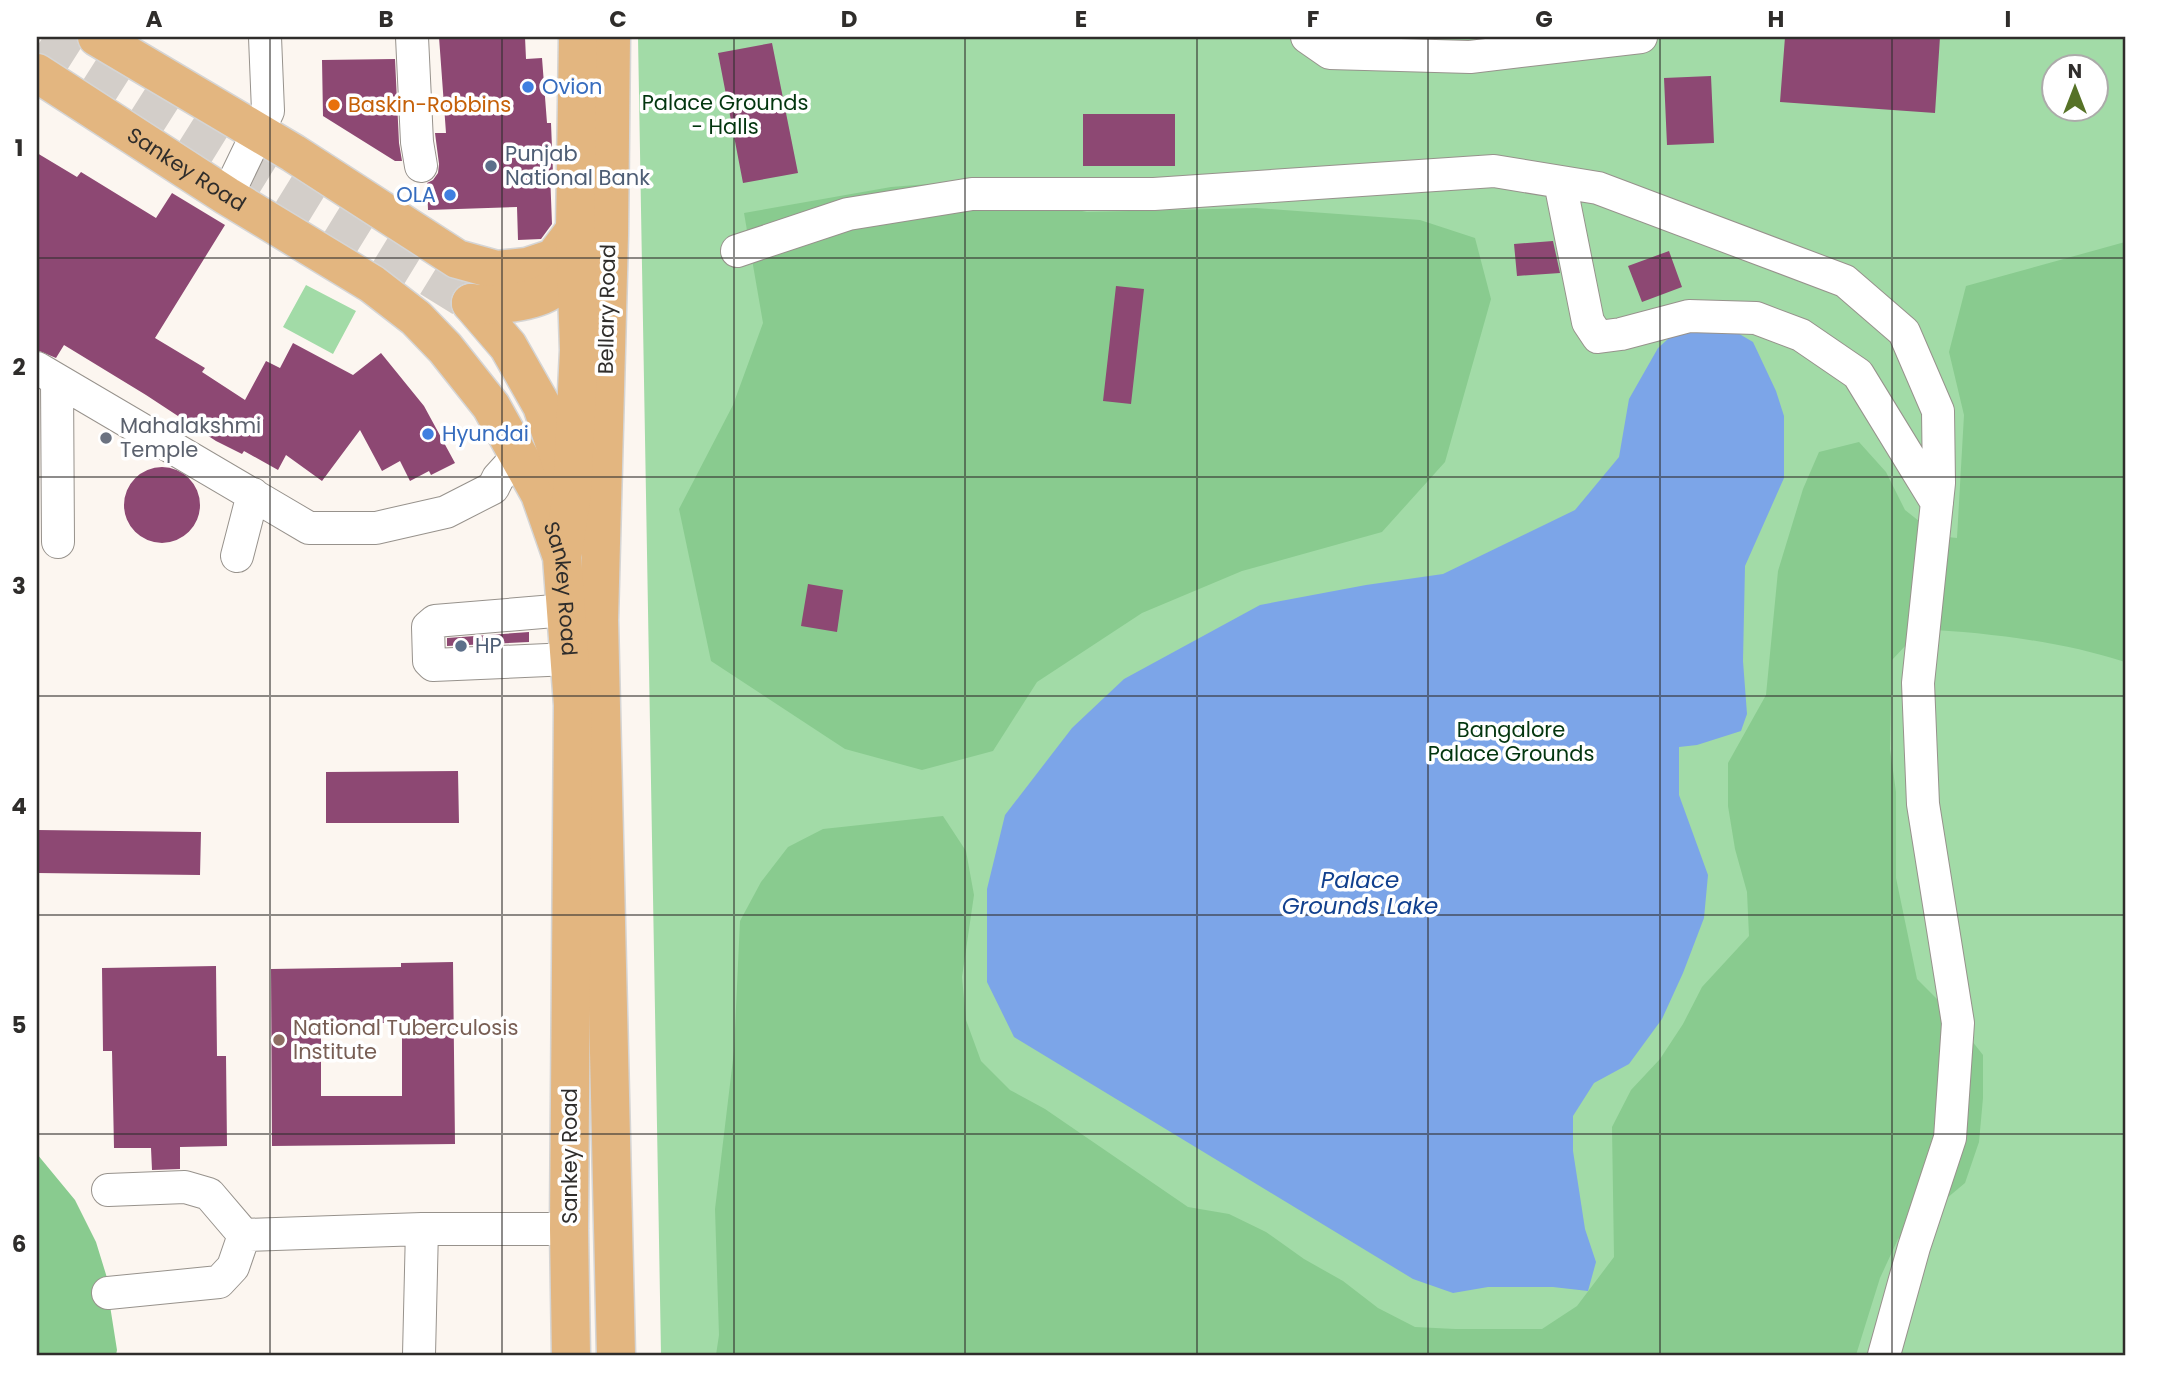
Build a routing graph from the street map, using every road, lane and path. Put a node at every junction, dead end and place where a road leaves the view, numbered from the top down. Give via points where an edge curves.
1 (97, 37) edge
2 (265, 37) edge
3 (412, 37) edge
4 (578, 37) edge
5 (611, 37) edge
6 (1307, 37) edge
7 (1641, 37) edge
8 (37, 74) edge
9 (257, 133) junction
10 (421, 166) dead end
11 (1560, 182) junction
12 (228, 196) junction
13 (575, 246) junction
14 (737, 251) dead end
15 (47, 374) edge
16 (518, 456) junction
17 (253, 494) junction
18 (572, 494) junction
19 (1937, 503) junction
20 (58, 542) dead end
21 (237, 556) dead end
22 (562, 557) junction
23 (602, 582) junction
24 (583, 615) junction
25 (570, 659) junction
26 (108, 1190) dead end
27 (422, 1229) junction
28 (569, 1229) junction
29 (244, 1235) junction
30 (108, 1293) dead end
31 (419, 1355) edge
32 (571, 1355) edge
33 (616, 1355) edge
34 (1884, 1355) edge

1 - 9 main road
2 - 9 street via 268,111
3 - 10 street
4 - 13 main road, Bellary Road
5 - 23 main road, Bellary Road
6 - 7 street via 1330,52 1470,57
8 - 12 main road, Sankey Road
9 - 12 street
9 - 13 main road via 457,259 497,270 527,267
11 - 14 street via 1493,171 1154,194 972,194 848,215
11 - 19 street via 1598,188 1845,281 1905,332 1938,411
11 - 19 street via 1588,322 1598,337 1689,316 1756,318 1801,335 1858,374
12 - 16 main road, Sankey Road via 372,284 415,318 491,406
13 - 18 main road, Bellary Road via 579,350
13 - 18 main road, Sankey Road via 553,289 524,301 489,306 471,303 508,346 542,406
15 - 17 street
15 - 20 street
16 - 17 street via 493,488 446,512 376,528 309,528
16 - 22 main road, Sankey Road via 540,494
17 - 21 street
18 - 22 main road, Bellary Road
18 - 23 main road, Sankey Road
19 - 34 street via 1918,683 1919,713 1923,804 1958,1023 1950,1138
22 - 24 main road, Sankey Road
23 - 24 main road, Sankey Road
24 - 25 main road, Sankey Road
24 - 25 street via 435,621 428,627 433,665
24 - 33 main road, Sankey Road
25 - 28 main road, Sankey Road
26 - 29 street via 185,1187 209,1194
27 - 28 street
27 - 29 street
27 - 31 street
28 - 32 main road, Sankey Road
29 - 30 street via 233,1266 219,1282

